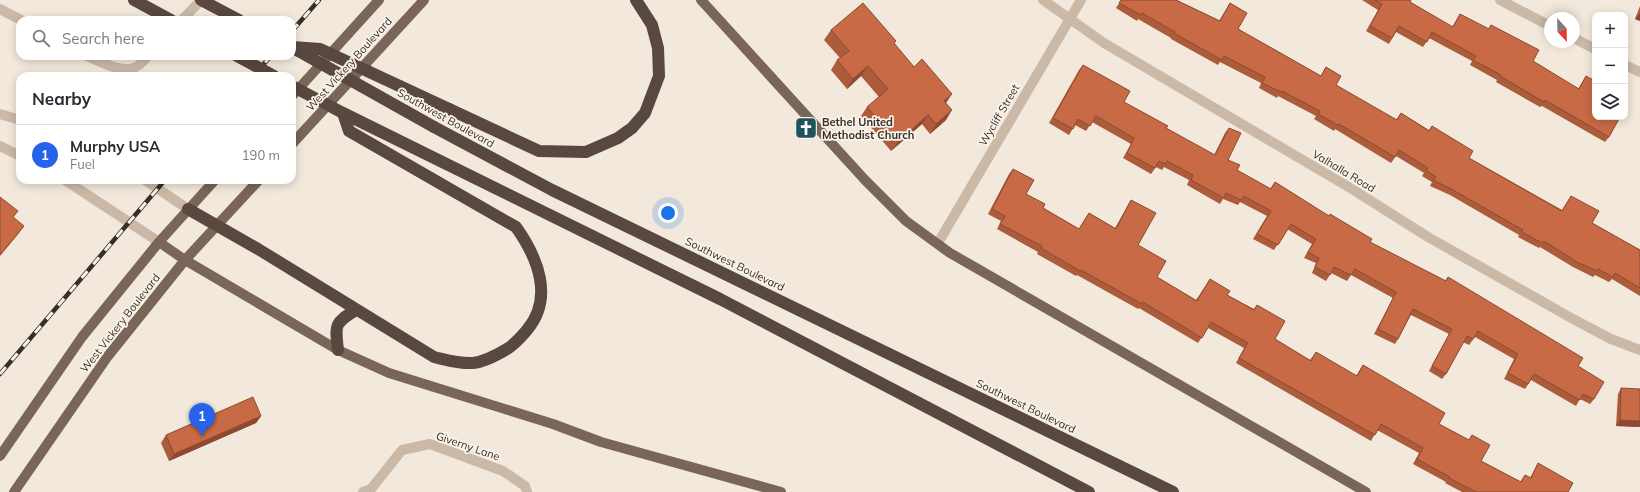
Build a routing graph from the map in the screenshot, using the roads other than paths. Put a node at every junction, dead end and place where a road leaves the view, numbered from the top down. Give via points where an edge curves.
1 (134, 0) edge
2 (201, 0) edge
3 (379, 0) edge
4 (424, 0) edge
5 (636, 0) edge
6 (701, 0) edge
7 (1043, 0) edge
8 (1081, 0) edge
9 (1500, 0) edge
10 (0, 9) edge
11 (164, 16) edge
12 (186, 16) edge
13 (231, 16) edge
14 (16, 17) edge
15 (1069, 19) junction
16 (1544, 23) edge
17 (1580, 41) edge
18 (296, 47) edge
19 (1593, 48) edge
20 (296, 49) edge
21 (97, 60) edge
22 (144, 60) edge
23 (244, 60) edge
24 (1628, 66) edge
25 (267, 72) edge
26 (1640, 72) edge
27 (296, 88) edge
28 (296, 92) edge
29 (343, 113) junction
30 (0, 114) edge
31 (16, 119) edge
32 (296, 140) edge
33 (0, 146) edge
34 (16, 154) edge
35 (71, 184) edge
36 (151, 184) edge
37 (211, 184) edge
38 (255, 184) edge
39 (188, 209) junction
40 (217, 226) junction
41 (159, 242) junction
42 (938, 243) junction
43 (185, 260) junction
44 (356, 310) junction
45 (338, 350) junction
46 (1640, 350) edge
47 (0, 456) edge
48 (14, 492) edge
49 (363, 492) edge
50 (527, 492) edge
51 (781, 492) edge
52 (1089, 492) edge
53 (1173, 492) edge
54 (1366, 492) edge

1 - 11 highway
2 - 12 street
2 - 13 highway, bridge
3 - 28 main road, West Vickery Boulevard
4 - 32 main road, West Vickery Boulevard
5 - 18 highway, bridge via 652,25 658,48 659,76 645,113 632,128 618,138 586,152 539,151 320,49
6 - 42 main road via 865,180 906,221
7 - 15 street, Valhalla Road
8 - 15 street, Wycliff Street
9 - 16 street
10 - 14 street
15 - 42 street, Wycliff Street
15 - 46 street, Valhalla Road via 1352,189 1428,238 1573,319 1611,339
17 - 19 street
20 - 53 highway, Southwest Boulevard, bridge via 552,190
21 - 22 street via 114,67 130,69
23 - 25 highway, bridge
24 - 26 street
27 - 29 highway, bridge
29 - 44 highway via 349,132 516,227 527,243 538,270 541,290 541,304 532,324 515,344 499,354 475,362 458,363 434,358
29 - 52 highway via 720,299
30 - 31 street
33 - 34 street
35 - 41 street
36 - 39 street
37 - 39 main road, West Vickery Boulevard
38 - 40 main road, West Vickery Boulevard
39 - 40 highway
39 - 41 main road, West Vickery Boulevard
40 - 43 main road, West Vickery Boulevard
40 - 44 highway
41 - 43 main road
41 - 47 main road, West Vickery Boulevard via 82,337
42 - 54 main road via 950,253
43 - 45 main road
43 - 48 main road, West Vickery Boulevard via 108,356
44 - 45 highway via 342,318 336,329
45 - 51 main road via 389,373 553,424 601,442
49 - 50 street, Giverny Lane via 371,488 402,450 430,444 503,471 525,486

